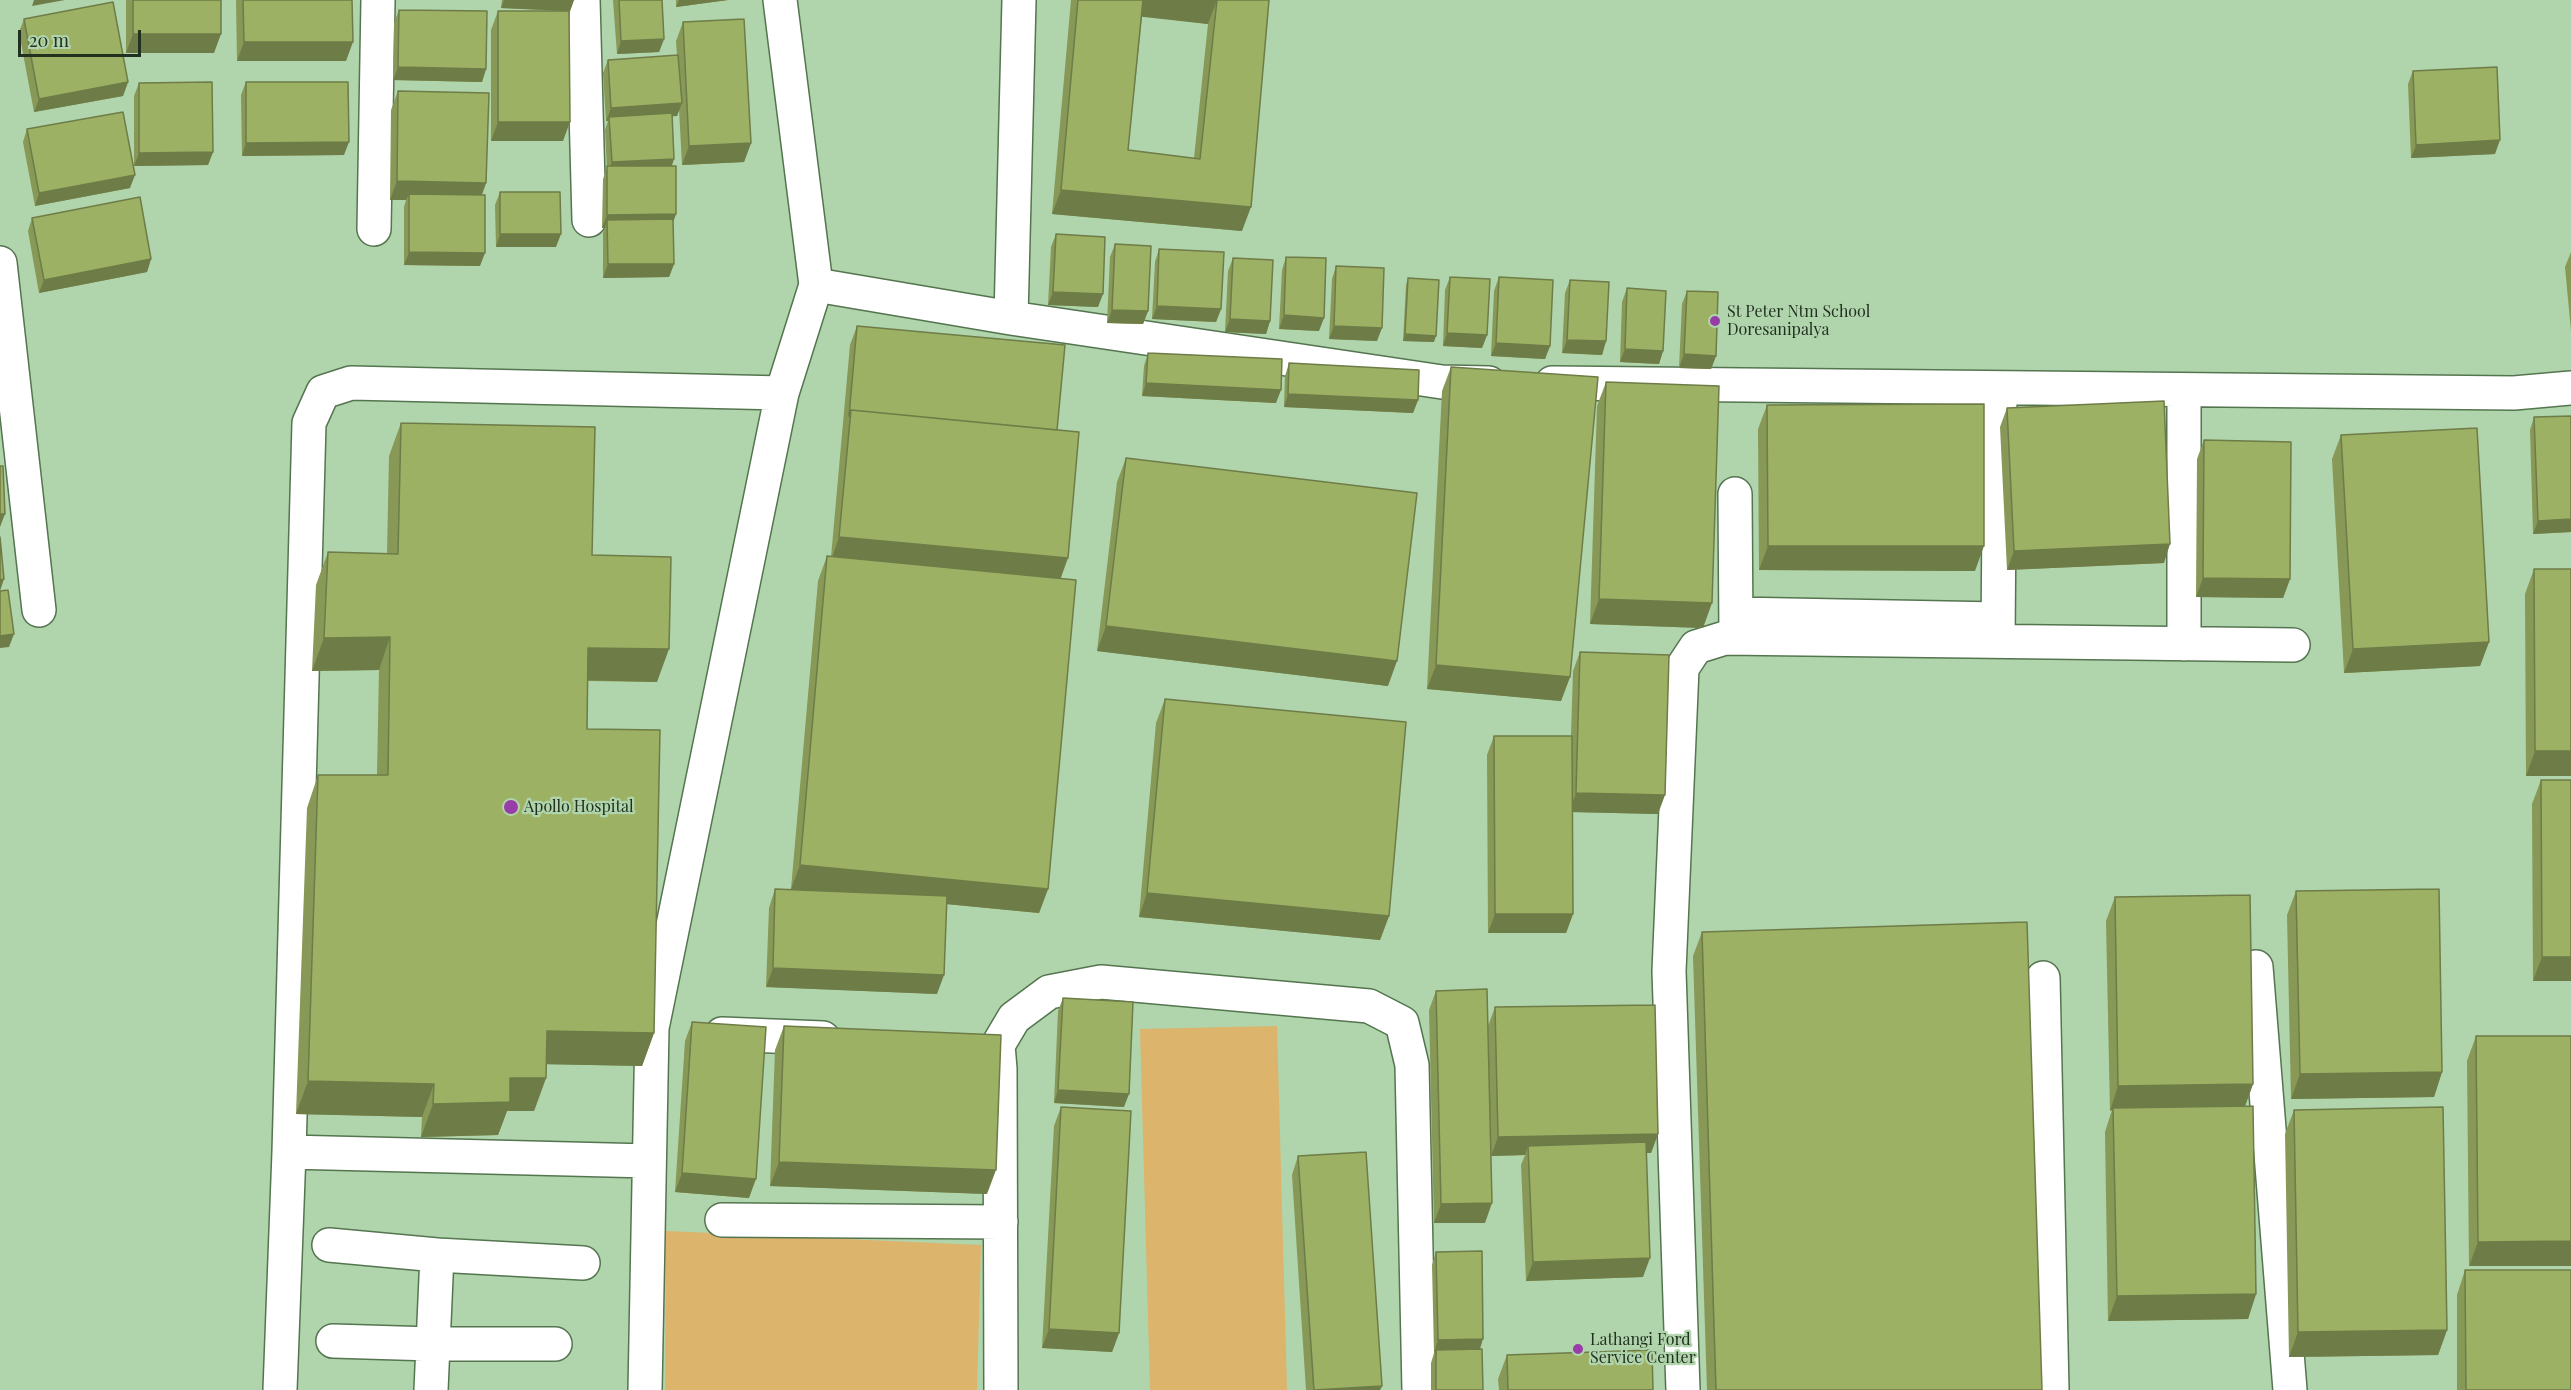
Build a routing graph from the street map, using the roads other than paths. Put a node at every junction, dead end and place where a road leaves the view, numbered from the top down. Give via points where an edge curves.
1 (378, 0) edge
2 (583, 0) edge
3 (780, 0) edge
4 (1019, 0) edge
5 (590, 220) dead end
6 (374, 229) dead end
7 (0, 263) edge
8 (816, 285) junction
9 (1011, 318) junction
10 (2000, 388) junction
11 (2571, 388) edge
12 (2184, 390) junction
13 (782, 393) junction
14 (1735, 494) dead end
15 (39, 610) dead end
16 (1736, 626) junction
17 (1998, 630) junction
18 (2184, 644) junction
19 (2293, 645) dead end
20 (2256, 968) dead end
21 (2043, 978) dead end
22 (717, 1034) edge
23 (857, 1040) edge
24 (963, 1044) edge
25 (998, 1045) junction
26 (289, 1152) junction
27 (649, 1161) junction
28 (722, 1220) dead end
29 (1001, 1222) junction
30 (329, 1245) dead end
31 (437, 1255) junction
32 (583, 1263) dead end
33 (333, 1341) dead end
34 (432, 1344) junction
35 (555, 1344) dead end
36 (280, 1390) edge
37 (431, 1390) edge
38 (645, 1390) edge
39 (1001, 1390) edge
40 (1419, 1390) edge
41 (1683, 1390) edge
42 (2052, 1390) edge
43 (2290, 1390) edge

1 - 6 street
2 - 5 street
3 - 8 street
4 - 9 street
7 - 15 street
8 - 9 street
8 - 13 street
9 - 10 street via 1442,382
10 - 12 street
10 - 17 street
11 - 12 street via 2514,393
12 - 18 street
13 - 26 street via 351,383 323,392 309,423
13 - 27 street via 652,1028
14 - 16 street
16 - 17 street
16 - 41 street via 1725,638 1696,646 1682,668 1669,971
17 - 18 street
18 - 19 street
20 - 43 street
21 - 42 street
22 - 23 street
24 - 25 street
25 - 29 street
25 - 40 street via 1014,1018 1049,992 1101,982 1369,1006 1402,1023 1413,1065
26 - 27 street
26 - 36 street
27 - 38 street
28 - 29 street
29 - 39 street
30 - 31 street
31 - 32 street
31 - 34 street
33 - 34 street
34 - 35 street
34 - 37 street

